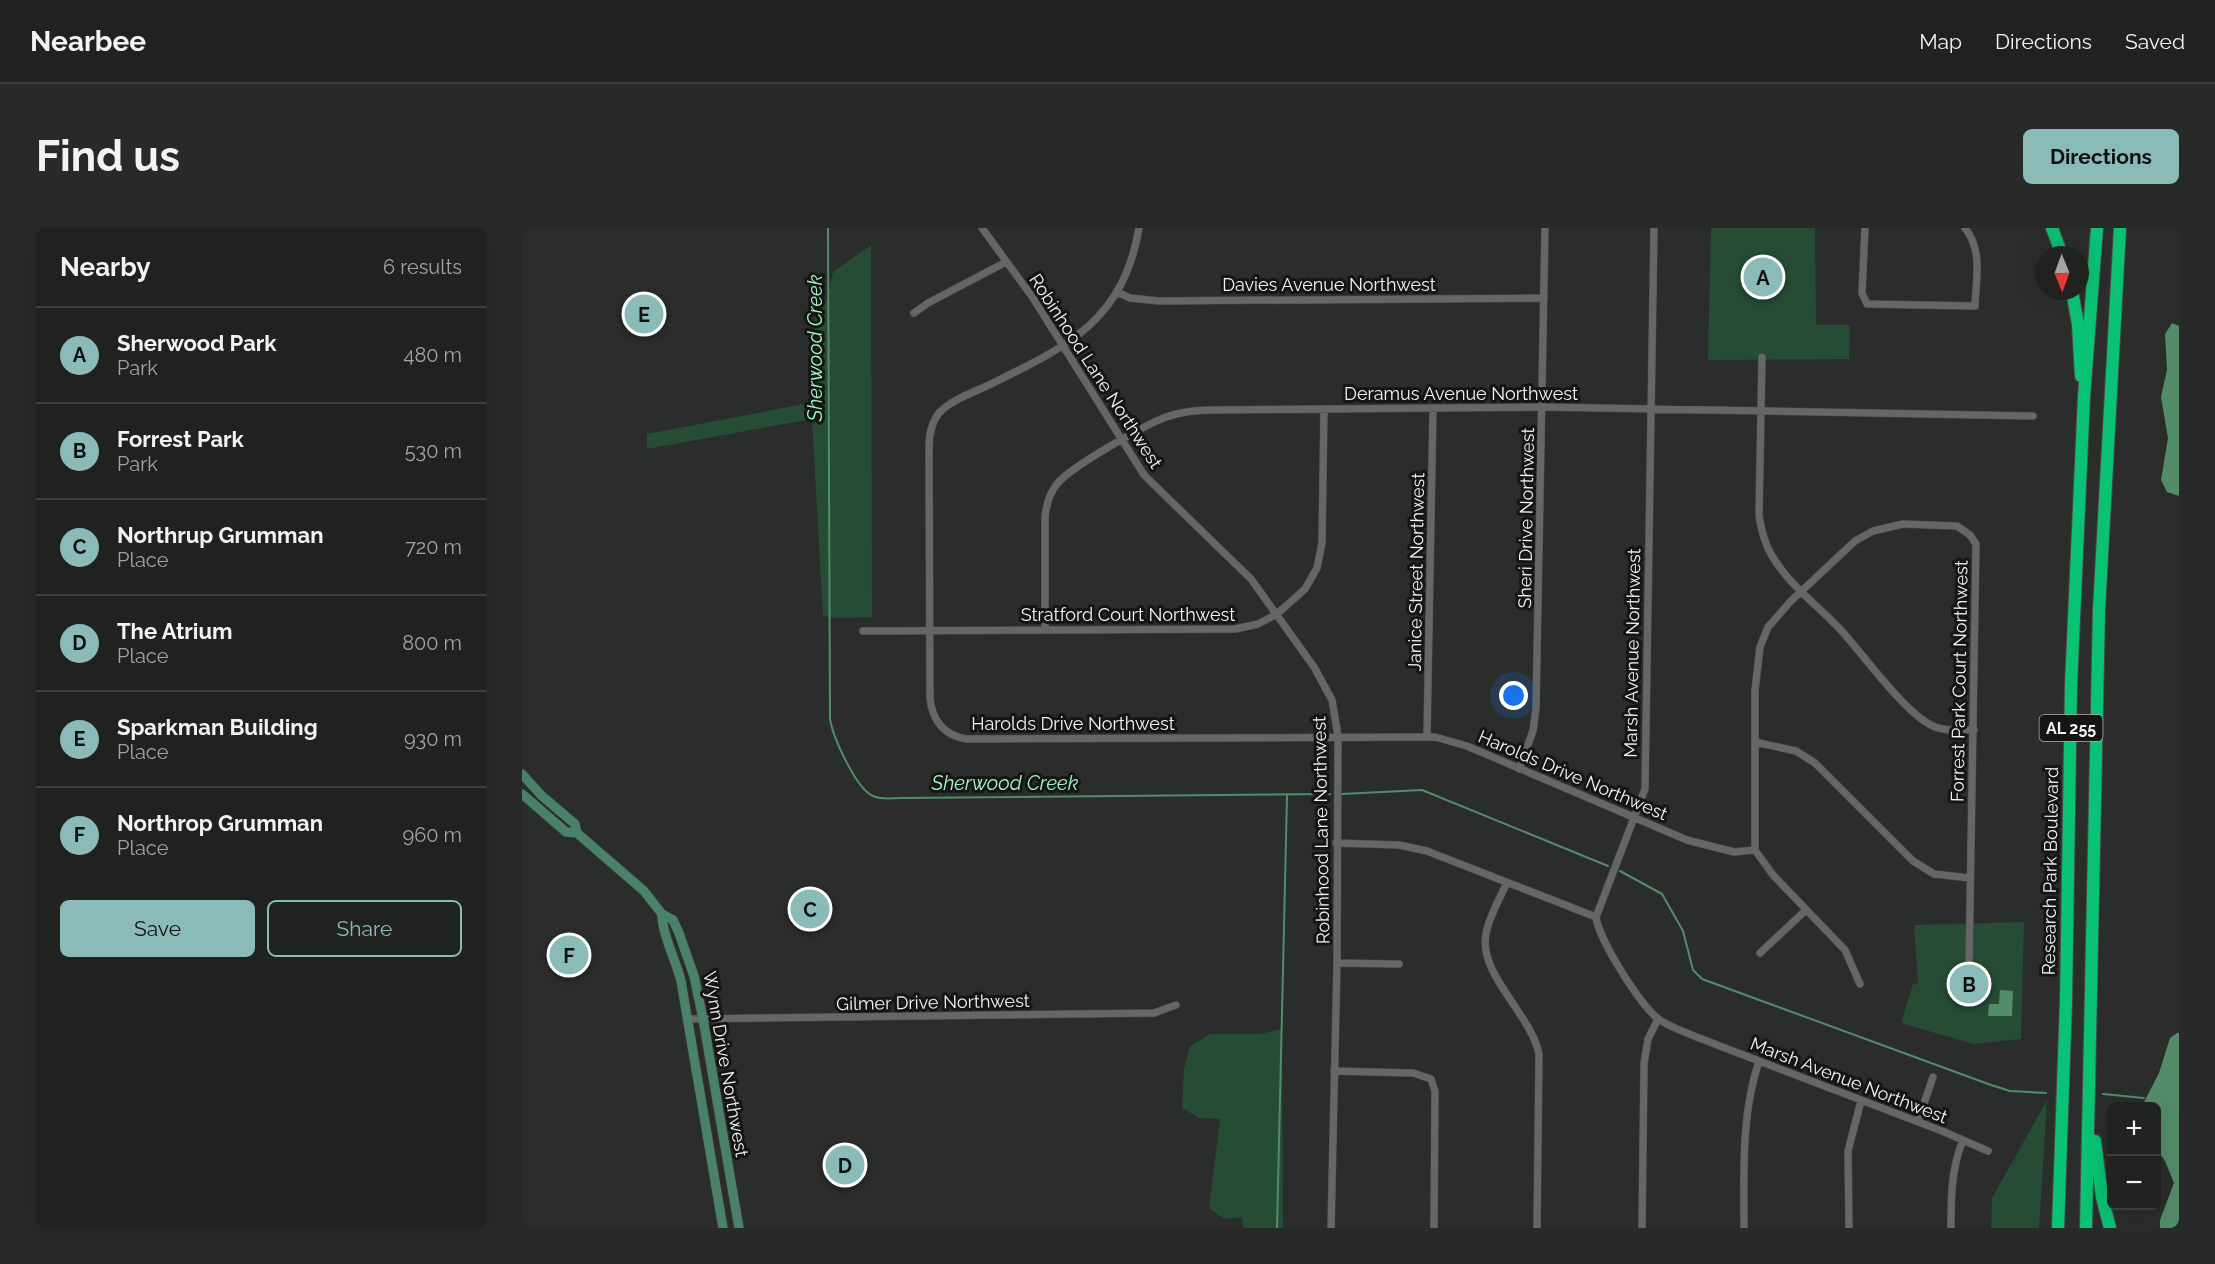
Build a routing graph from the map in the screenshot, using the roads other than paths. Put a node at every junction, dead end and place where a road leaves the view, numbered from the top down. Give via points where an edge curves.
1 (982, 228) edge
2 (1139, 228) edge
3 (1545, 228) edge
4 (1654, 228) edge
5 (1865, 228) edge
6 (1965, 228) edge
7 (2052, 228) edge
8 (2097, 228) edge
9 (2120, 228) edge
10 (2059, 246) edge
11 (1006, 262) junction
12 (1117, 292) junction
13 (1544, 298) junction
14 (2073, 300) edge
15 (914, 313) dead end
16 (1064, 346) junction
17 (1761, 357) dead end
18 (2084, 397) junction
19 (1542, 407) junction
20 (1433, 408) junction
21 (1324, 409) junction
22 (1651, 409) junction
23 (1760, 411) junction
24 (2033, 416) dead end
25 (1122, 441) junction
26 (1802, 591) junction
27 (1277, 614) junction
28 (1045, 630) junction
29 (863, 631) dead end
30 (930, 631) junction
31 (1974, 730) junction
32 (1338, 736) junction
33 (1427, 736) junction
34 (1755, 742) junction
35 (1519, 769) junction
36 (522, 774) edge
37 (522, 794) edge
38 (1635, 816) junction
39 (577, 833) junction
40 (1336, 843) junction
41 (1755, 850) junction
42 (1970, 878) junction
43 (1507, 882) junction
44 (1806, 910) junction
45 (662, 914) junction
46 (1596, 917) junction
47 (1760, 952) dead end
48 (1337, 963) junction
49 (1399, 964) dead end
50 (1969, 966) dead end
51 (1860, 984) dead end
52 (1176, 1005) dead end
53 (688, 1019) junction
54 (703, 1019) junction
55 (1658, 1020) junction
56 (1759, 1061) junction
57 (1334, 1071) junction
58 (1933, 1077) dead end
59 (1861, 1101) junction
60 (2090, 1107) junction
61 (1918, 1121) junction
62 (1963, 1140) junction
63 (1988, 1151) dead end
64 (723, 1228) edge
65 (739, 1228) edge
66 (1331, 1228) edge
67 (1434, 1228) edge
68 (1537, 1228) edge
69 (1642, 1228) edge
70 (1744, 1228) edge
71 (1849, 1228) edge
72 (1951, 1228) edge
73 (2057, 1228) edge
74 (2086, 1228) edge
75 (2110, 1228) edge

1 - 11 street, Robinhood Lane Northwest
2 - 12 street, Harolds Drive Northwest via 1132,258
3 - 13 street, Sheri Drive Northwest
4 - 22 street, Marsh Avenue Northwest
5 - 6 street via 1862,293 1867,304 1975,306 1978,254
7 - 10 highway
8 - 18 highway, Research Park Boulevard / AL 255
9 - 60 highway, AL 255 via 2099,610
11 - 15 street
11 - 16 street, Robinhood Lane Northwest
12 - 13 street, Davies Avenue Northwest via 1130,298 1159,301
12 - 16 street, Harolds Drive Northwest via 1100,316
13 - 19 street, Sheri Drive Northwest
14 - 18 highway
16 - 25 street, Robinhood Lane Northwest
16 - 30 street, Harolds Drive Northwest via 947,406 934,421 929,448
17 - 23 street
18 - 73 highway, Research Park Boulevard / AL 255 via 2071,685 2067,977
19 - 20 street, Deramus Avenue Northwest
19 - 22 street, Deramus Avenue Northwest
19 - 35 street, Sheri Drive Northwest via 1536,718
20 - 21 street, Deramus Avenue Northwest
20 - 33 street, Janice Street Northwest
21 - 25 street, Deramus Avenue Northwest via 1188,411 1164,418
21 - 27 street, Stratford Court Northwest via 1319,560 1305,589
22 - 23 street, Deramus Avenue Northwest
22 - 38 street, Marsh Avenue Northwest via 1645,789
23 - 24 street, Deramus Avenue Northwest
23 - 26 street via 1759,515 1763,537 1771,555
25 - 27 street, Robinhood Lane Northwest via 1152,484 1243,570
25 - 28 street, Deramus Avenue Northwest via 1064,477 1049,498 1044,527
26 - 31 street via 1910,709 1930,725
26 - 31 street, Forrest Park Court Northwest via 1855,541 1873,531 1903,524 1936,523 1957,526 1970,534 1976,544
26 - 34 street, Forrest Park Court Northwest via 1768,627 1760,647
27 - 28 street, Stratford Court Northwest via 1242,628
27 - 32 street, Robinhood Lane Northwest via 1329,693
28 - 30 street, Stratford Court Northwest
29 - 30 street, Stratford Court Northwest
30 - 32 street, Harolds Drive Northwest via 932,713 945,730 961,738
31 - 42 street, Forrest Park Court Northwest
32 - 33 street, Harolds Drive Northwest
32 - 40 street, Robinhood Lane Northwest
33 - 35 street, Harolds Drive Northwest via 1459,743
34 - 41 street, Forrest Park Court Northwest
34 - 42 street via 1796,751 1815,763 1912,861 1934,874
35 - 38 street, Harolds Drive Northwest
36 - 39 street, Wynn Drive Northwest via 575,824
37 - 39 street, Wynn Drive Northwest via 566,832
38 - 41 street, Harolds Drive Northwest via 1702,845 1741,852
38 - 46 street, Marsh Avenue Northwest
39 - 45 street, Wynn Drive Northwest via 644,891
40 - 43 street via 1419,848
40 - 48 street, Robinhood Lane Northwest
41 - 44 street
42 - 50 street, Forrest Park Court Northwest
43 - 46 street
43 - 68 street via 1486,935 1487,955 1535,1037 1539,1054
44 - 47 street
44 - 51 street via 1845,950
45 - 53 street, Wynn Drive Northwest via 662,925 676,958
45 - 54 street, Wynn Drive Northwest via 673,920 688,955
46 - 55 street via 1611,956
48 - 49 street
48 - 57 street, Robinhood Lane Northwest
52 - 54 street, Gilmer Drive Northwest via 1152,1013
53 - 54 street, Gilmer Drive Northwest
53 - 64 street, Wynn Drive Northwest
54 - 65 street, Wynn Drive Northwest
55 - 56 street, Marsh Avenue Northwest
55 - 69 street via 1648,1039 1644,1064
56 - 59 street, Marsh Avenue Northwest
56 - 70 street via 1745,1132
57 - 66 street, Robinhood Lane Northwest
57 - 67 street via 1413,1073 1431,1079 1435,1091
58 - 61 street
59 - 61 street, Marsh Avenue Northwest
59 - 71 street via 1848,1151
60 - 74 highway, AL 255
60 - 75 highway
61 - 62 street, Marsh Avenue Northwest
62 - 63 street, Marsh Avenue Northwest
62 - 72 street via 1952,1179

